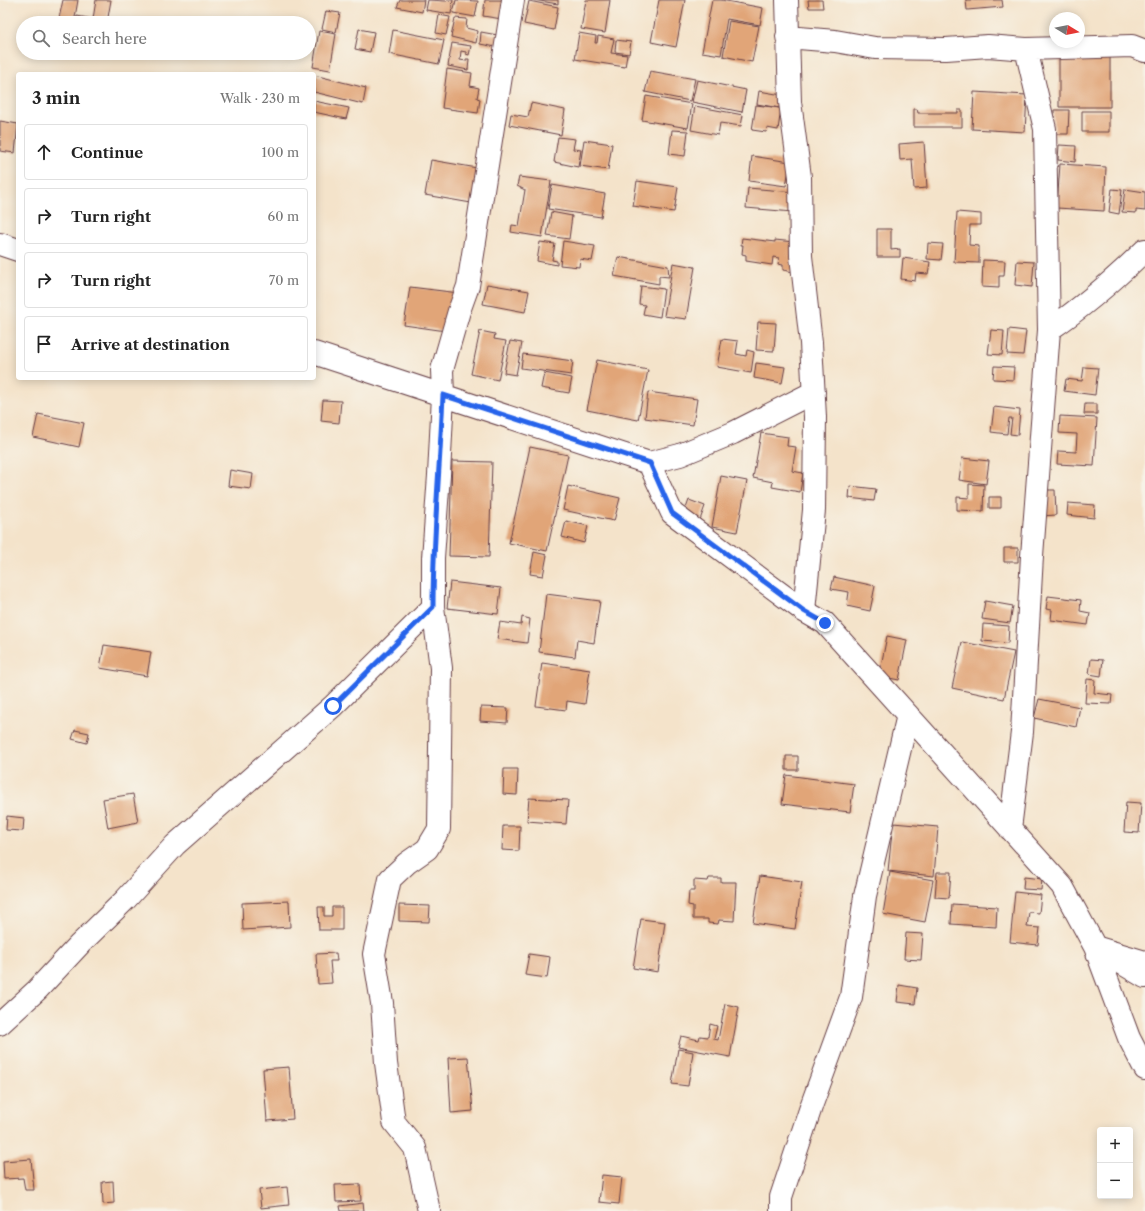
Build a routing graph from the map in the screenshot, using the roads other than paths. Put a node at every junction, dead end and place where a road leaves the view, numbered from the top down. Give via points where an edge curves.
1 (513, 0) edge
2 (787, 0) edge
3 (787, 37) junction
4 (1026, 49) junction
5 (1145, 51) edge
6 (0, 244) edge
7 (16, 249) edge
8 (1145, 250) edge
9 (1049, 330) junction
10 (316, 354) edge
11 (814, 392) junction
12 (443, 395) junction
13 (650, 463) junction
14 (433, 607) junction
15 (804, 611) junction
16 (908, 715) junction
17 (1010, 829) junction
18 (1095, 947) junction
19 (1145, 962) edge
20 (1145, 977) edge
21 (0, 1024) edge
22 (1145, 1069) edge
23 (429, 1211) edge
24 (781, 1211) edge

1 - 12 street via 468,286 442,370
2 - 3 street
3 - 4 street via 836,41 875,48 946,49 988,46
3 - 11 street via 790,102 800,177 801,256
4 - 5 street via 1132,46
4 - 9 street via 1045,130
6 - 7 street
8 - 9 street via 1072,314
9 - 17 street via 1022,732
10 - 12 street
11 - 13 street via 733,433 680,455
11 - 15 street via 814,510
12 - 13 street
12 - 14 street via 433,558
13 - 15 street via 672,513
14 - 21 street via 333,706 175,845 126,899
14 - 23 street via 441,668 439,829 427,849 390,878 374,954 382,1003 386,1063 394,1122 415,1148
15 - 16 street via 825,623
16 - 17 street
16 - 24 street via 865,896 851,997 781,1197
17 - 18 street via 1062,886
18 - 19 street
18 - 20 street
18 - 22 street via 1129,1038

